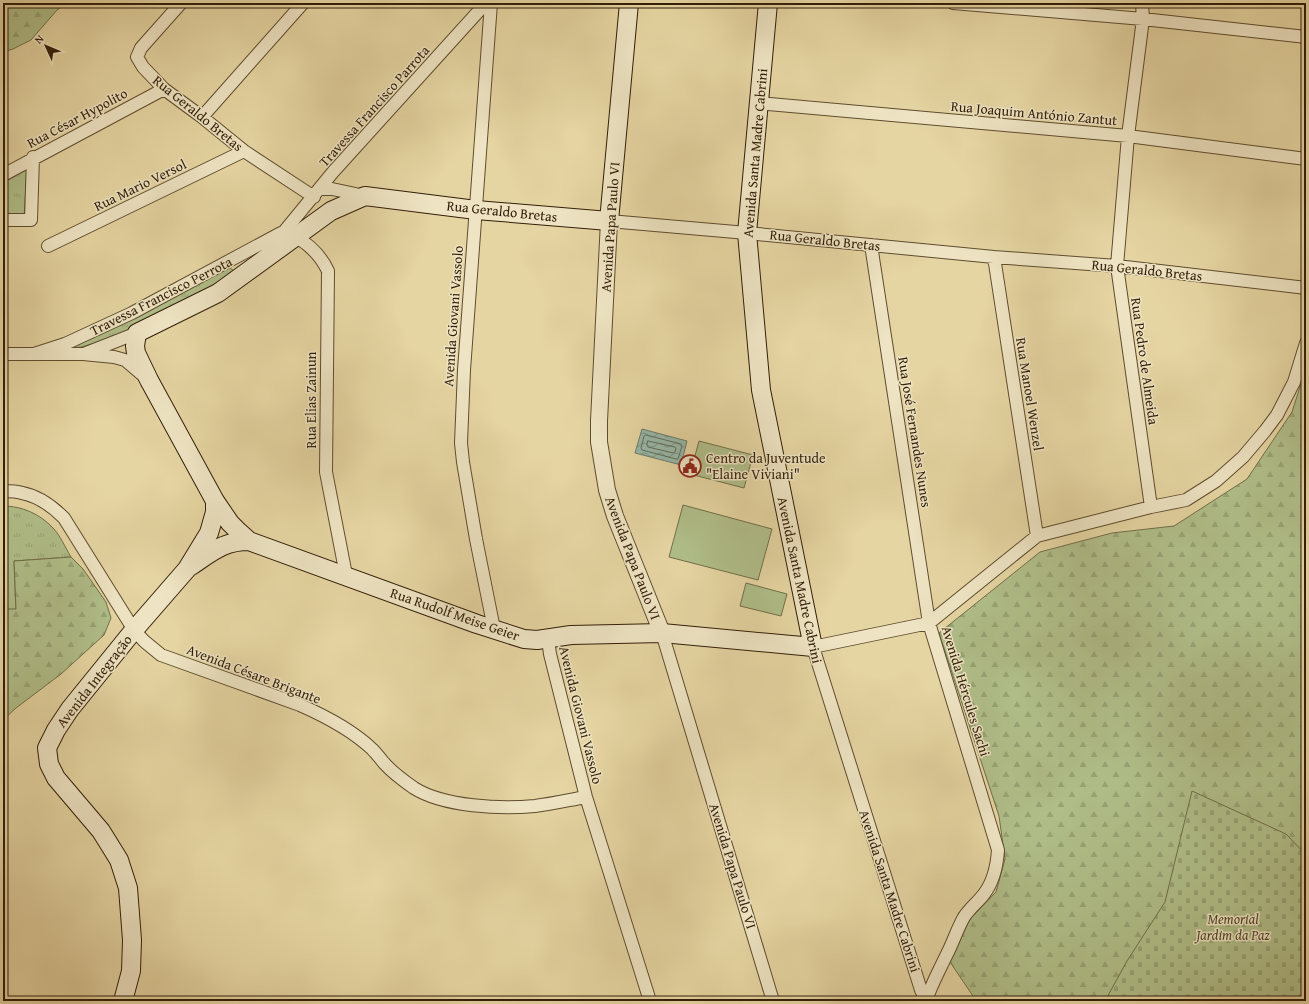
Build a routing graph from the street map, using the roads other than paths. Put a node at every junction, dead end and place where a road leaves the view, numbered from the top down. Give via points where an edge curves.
1 (181, 3) edge
2 (302, 3) edge
3 (486, 3) edge
4 (491, 3) edge
5 (629, 3) edge
6 (768, 3) edge
7 (953, 3) edge
8 (1142, 3) edge
9 (1143, 19) junction
10 (1306, 38) edge
11 (164, 89) junction
12 (758, 103) junction
13 (202, 117) junction
14 (1128, 136) junction
15 (244, 151) junction
16 (33, 157) junction
17 (1306, 159) edge
18 (3, 175) edge
19 (317, 193) junction
20 (365, 196) junction
21 (476, 210) junction
22 (3, 220) edge
23 (610, 222) junction
24 (747, 233) junction
25 (291, 234) junction
26 (872, 245) junction
27 (48, 246) dead end
28 (994, 257) junction
29 (1117, 266) junction
30 (1306, 288) edge
31 (137, 333) junction
32 (1306, 343) edge
33 (3, 354) edge
34 (34, 354) junction
35 (83, 354) junction
36 (149, 380) junction
37 (3, 490) edge
38 (215, 501) junction
39 (1151, 507) junction
40 (1037, 536) junction
41 (249, 541) junction
42 (187, 569) junction
43 (346, 575) junction
44 (929, 623) junction
45 (494, 629) junction
46 (134, 630) junction
47 (662, 633) junction
48 (548, 639) junction
49 (813, 647) junction
50 (586, 797) junction
51 (926, 1000) edge
52 (123, 1001) edge
53 (650, 1001) edge
54 (774, 1001) edge

1 - 11 street, Rua Geraldo Bretas via 141,48 137,57
2 - 13 street
3 - 19 street, Travessa Francisco Parrota via 333,172
4 - 21 street, Avenida Giovani Vassolo
5 - 23 main road, Avenida Papa Paulo VI
6 - 12 main road, Avenida Santa Madre Cabrini
7 - 9 street
8 - 9 street, Rua Pedro de Almeida
9 - 10 street
9 - 14 street, Rua Pedro de Almeida
11 - 13 street, Rua Geraldo Bretas
11 - 16 street, Rua César Hypolito
12 - 14 street, Rua Joaquim António Zantut
12 - 24 main road, Avenida Santa Madre Cabrini
13 - 15 street, Rua Geraldo Bretas
14 - 17 street, Rua Joaquim António Zantut
14 - 29 street, Rua Pedro de Almeida
15 - 19 street, Rua Geraldo Bretas
15 - 27 street, Rua Mario Versol
16 - 18 street, Rua César Hypolito
16 - 22 street via 31,220
19 - 20 street, Rua Geraldo Bretas via 332,189
19 - 25 street, Travessa Francisco Parrota
20 - 21 main road, Rua Geraldo Bretas
20 - 25 main road, Travessa Francisco Perrota via 331,210
21 - 23 main road, Rua Geraldo Bretas
21 - 45 street, Avenida Giovani Vassolo via 461,443
23 - 24 street, Rua Geraldo Bretas
23 - 47 street, Avenida Papa Paulo VI via 599,442 607,490 615,516
24 - 26 street, Rua Geraldo Bretas
24 - 49 main road, Avenida Santa Madre Cabrini via 761,390
25 - 31 main road, Travessa Francisco Perrota via 256,267 218,293
25 - 34 street, Travessa Francisco Perrota via 65,344
25 - 43 street, Rua Elias Zainun via 311,247 328,271 326,472
26 - 28 street, Rua Geraldo Bretas
26 - 44 street, Rua José Fernandes Nunes
28 - 29 street, Rua Geraldo Bretas
28 - 40 street, Rua Manoel Wenzel
29 - 30 street, Rua Geraldo Bretas
29 - 39 street, Rua Pedro de Almeida
31 - 35 street, Travessa Francisco Perrota
31 - 36 main road via 136,353
32 - 39 street, Avenida Hércules Sachi via 1294,382 1276,415 1243,457 1216,481 1186,500
33 - 34 street
34 - 35 street
35 - 36 street via 125,360
36 - 38 main road
37 - 46 street, Avenida Césare Brigante via 35,498 56,510 64,518
38 - 41 main road via 230,523
38 - 42 main road, Avenida Integração via 215,512 209,533
39 - 40 street, Avenida Hércules Sachi
40 - 44 street, Avenida Hércules Sachi
41 - 42 main road, Avenida Integração via 224,544
41 - 43 main road, Rua Rudolf Meise Geier
42 - 46 main road, Avenida Integração
43 - 45 main road, Rua Rudolf Meise Geier
44 - 49 street, Rua Rudolf Meise Geier
44 - 51 street, Avenida Hércules Sachi via 998,850 997,867 990,884 964,917
45 - 48 main road, Rua Rudolf Meise Geier via 524,639
46 - 50 street, Avenida Césare Brigante via 161,655 300,704 344,727 415,788 435,797 460,803 509,807 536,806
46 - 52 main road, Avenida Integração via 70,709 47,748 49,764 56,778 100,831 119,860 128,888 132,940 131,971
47 - 48 main road, Rua Rudolf Meise Geier via 571,635
47 - 49 main road, Rua Rudolf Meise Geier
47 - 54 street, Avenida Papa Paulo VI
48 - 50 street, Avenida Giovani Vassolo
49 - 51 street, Avenida Santa Madre Cabrini
50 - 53 street, Avenida Giovani Vassolo

